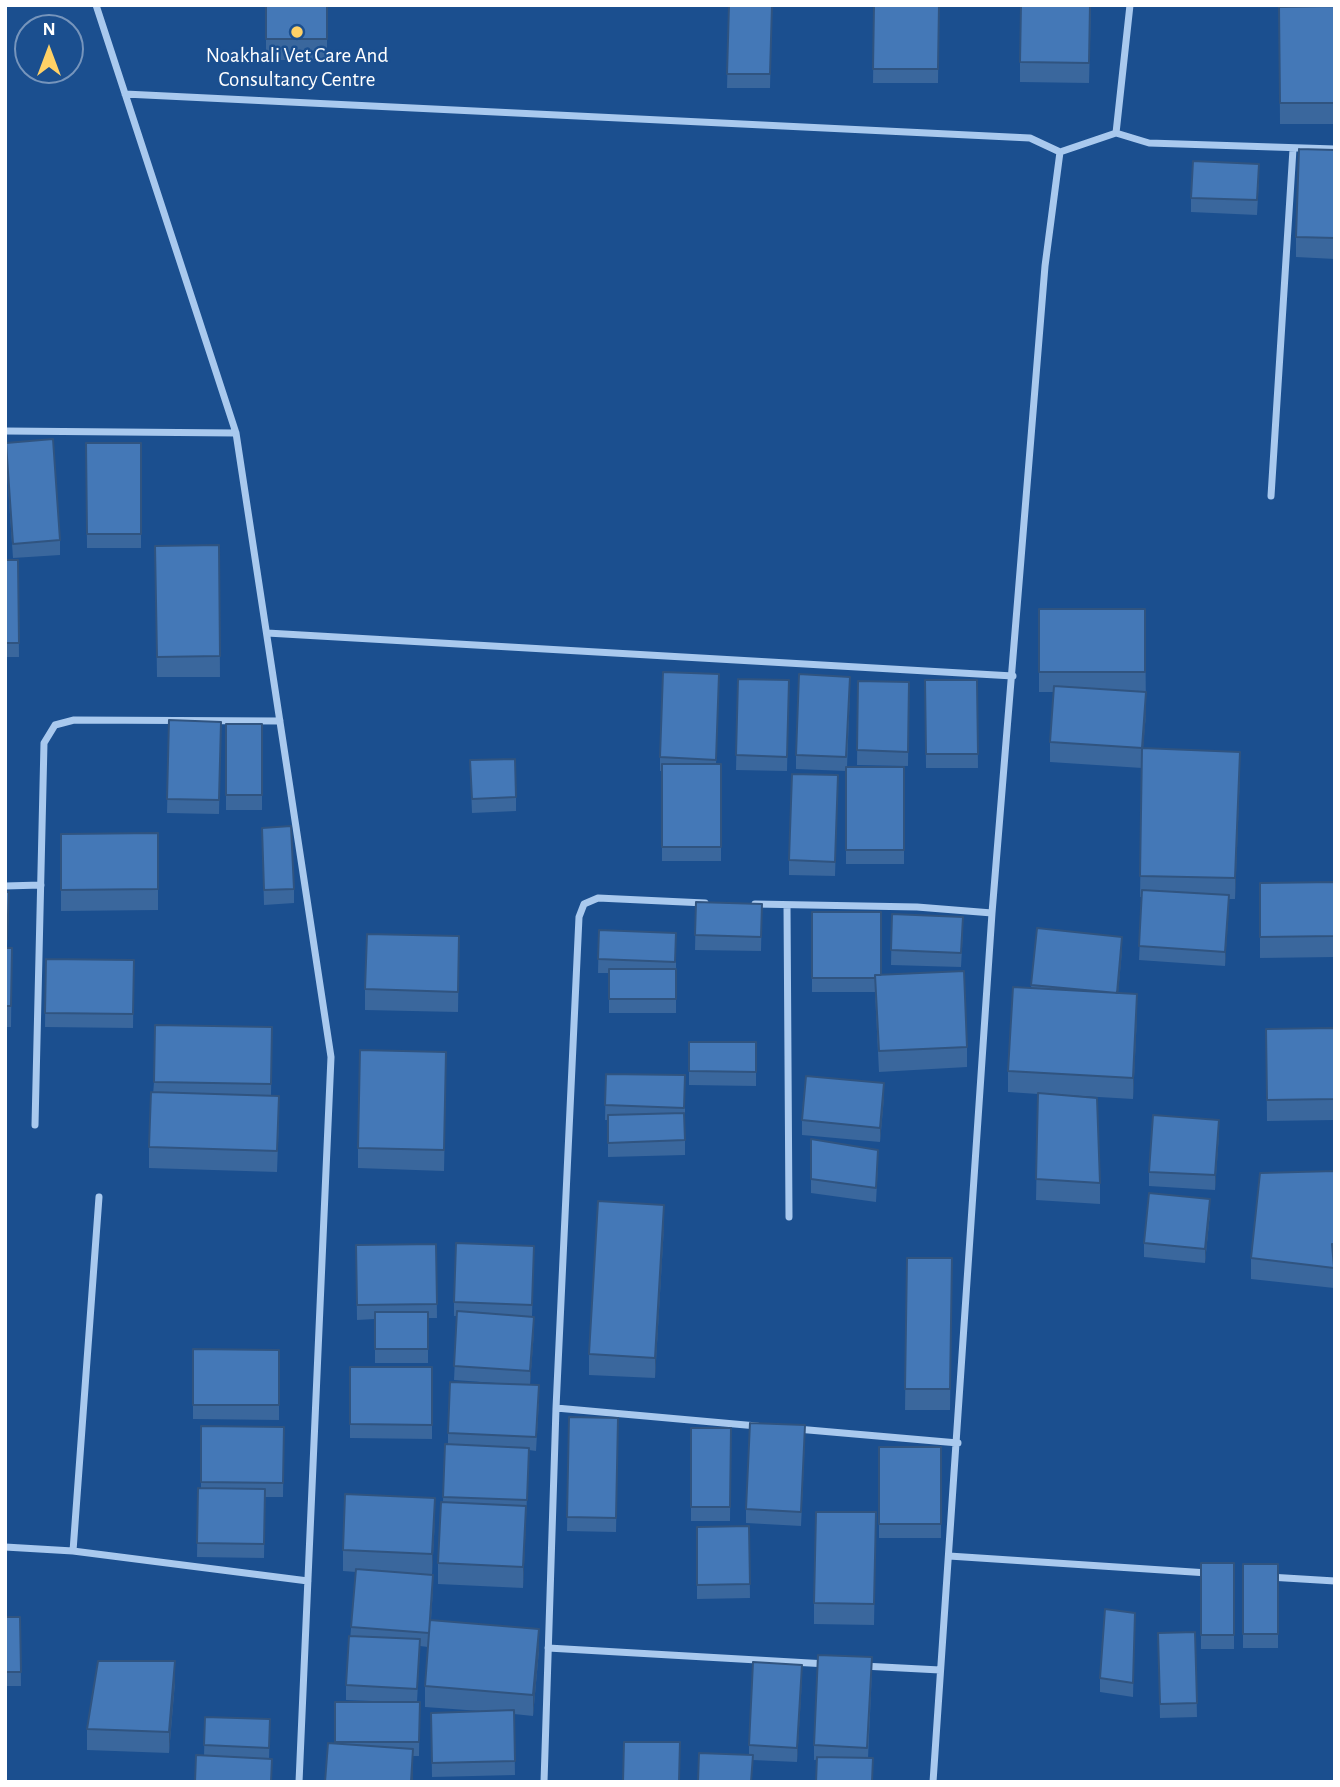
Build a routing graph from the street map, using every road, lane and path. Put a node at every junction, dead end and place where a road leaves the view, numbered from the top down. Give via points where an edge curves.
1 (96, 5) edge
2 (1130, 5) edge
3 (125, 94) junction
4 (1116, 133) junction
5 (1293, 149) junction
6 (1335, 149) edge
7 (1060, 152) junction
8 (5, 431) edge
9 (236, 433) junction
10 (1271, 496) dead end
11 (267, 634) junction
12 (1013, 676) junction
13 (280, 721) junction
14 (41, 885) junction
15 (5, 886) edge
16 (713, 904) edge
17 (750, 904) edge
18 (787, 905) junction
19 (992, 913) junction
20 (35, 1125) dead end
21 (99, 1197) dead end
22 (789, 1217) dead end
23 (555, 1408) junction
24 (764, 1427) edge
25 (792, 1429) edge
26 (958, 1443) junction
27 (5, 1547) edge
28 (73, 1551) junction
29 (949, 1556) junction
30 (1225, 1574) edge
31 (1266, 1577) edge
32 (308, 1581) junction
33 (1335, 1581) edge
34 (548, 1648) junction
35 (832, 1664) edge
36 (859, 1665) edge
37 (940, 1670) junction
38 (299, 1782) edge
39 (544, 1782) edge
40 (933, 1782) edge

1 - 3 street
2 - 4 street
3 - 7 street via 1030,138
3 - 9 street
4 - 5 street via 1149,144
4 - 7 street
5 - 6 street
5 - 10 street
7 - 12 street via 1045,266
8 - 9 street
9 - 11 street
11 - 12 street
11 - 13 street
12 - 19 street
13 - 14 street via 74,720 55,725 44,743
13 - 32 street via 331,1057
14 - 15 street
14 - 20 street
16 - 23 street via 598,898 584,904 579,917
17 - 18 street
18 - 19 street
18 - 22 street
19 - 26 street
21 - 28 street
23 - 24 street
23 - 34 street
25 - 26 street
26 - 29 street
27 - 28 street
28 - 32 street
29 - 30 street
29 - 37 street
31 - 33 street
32 - 38 street
34 - 35 street
34 - 39 street
36 - 37 street
37 - 40 street

